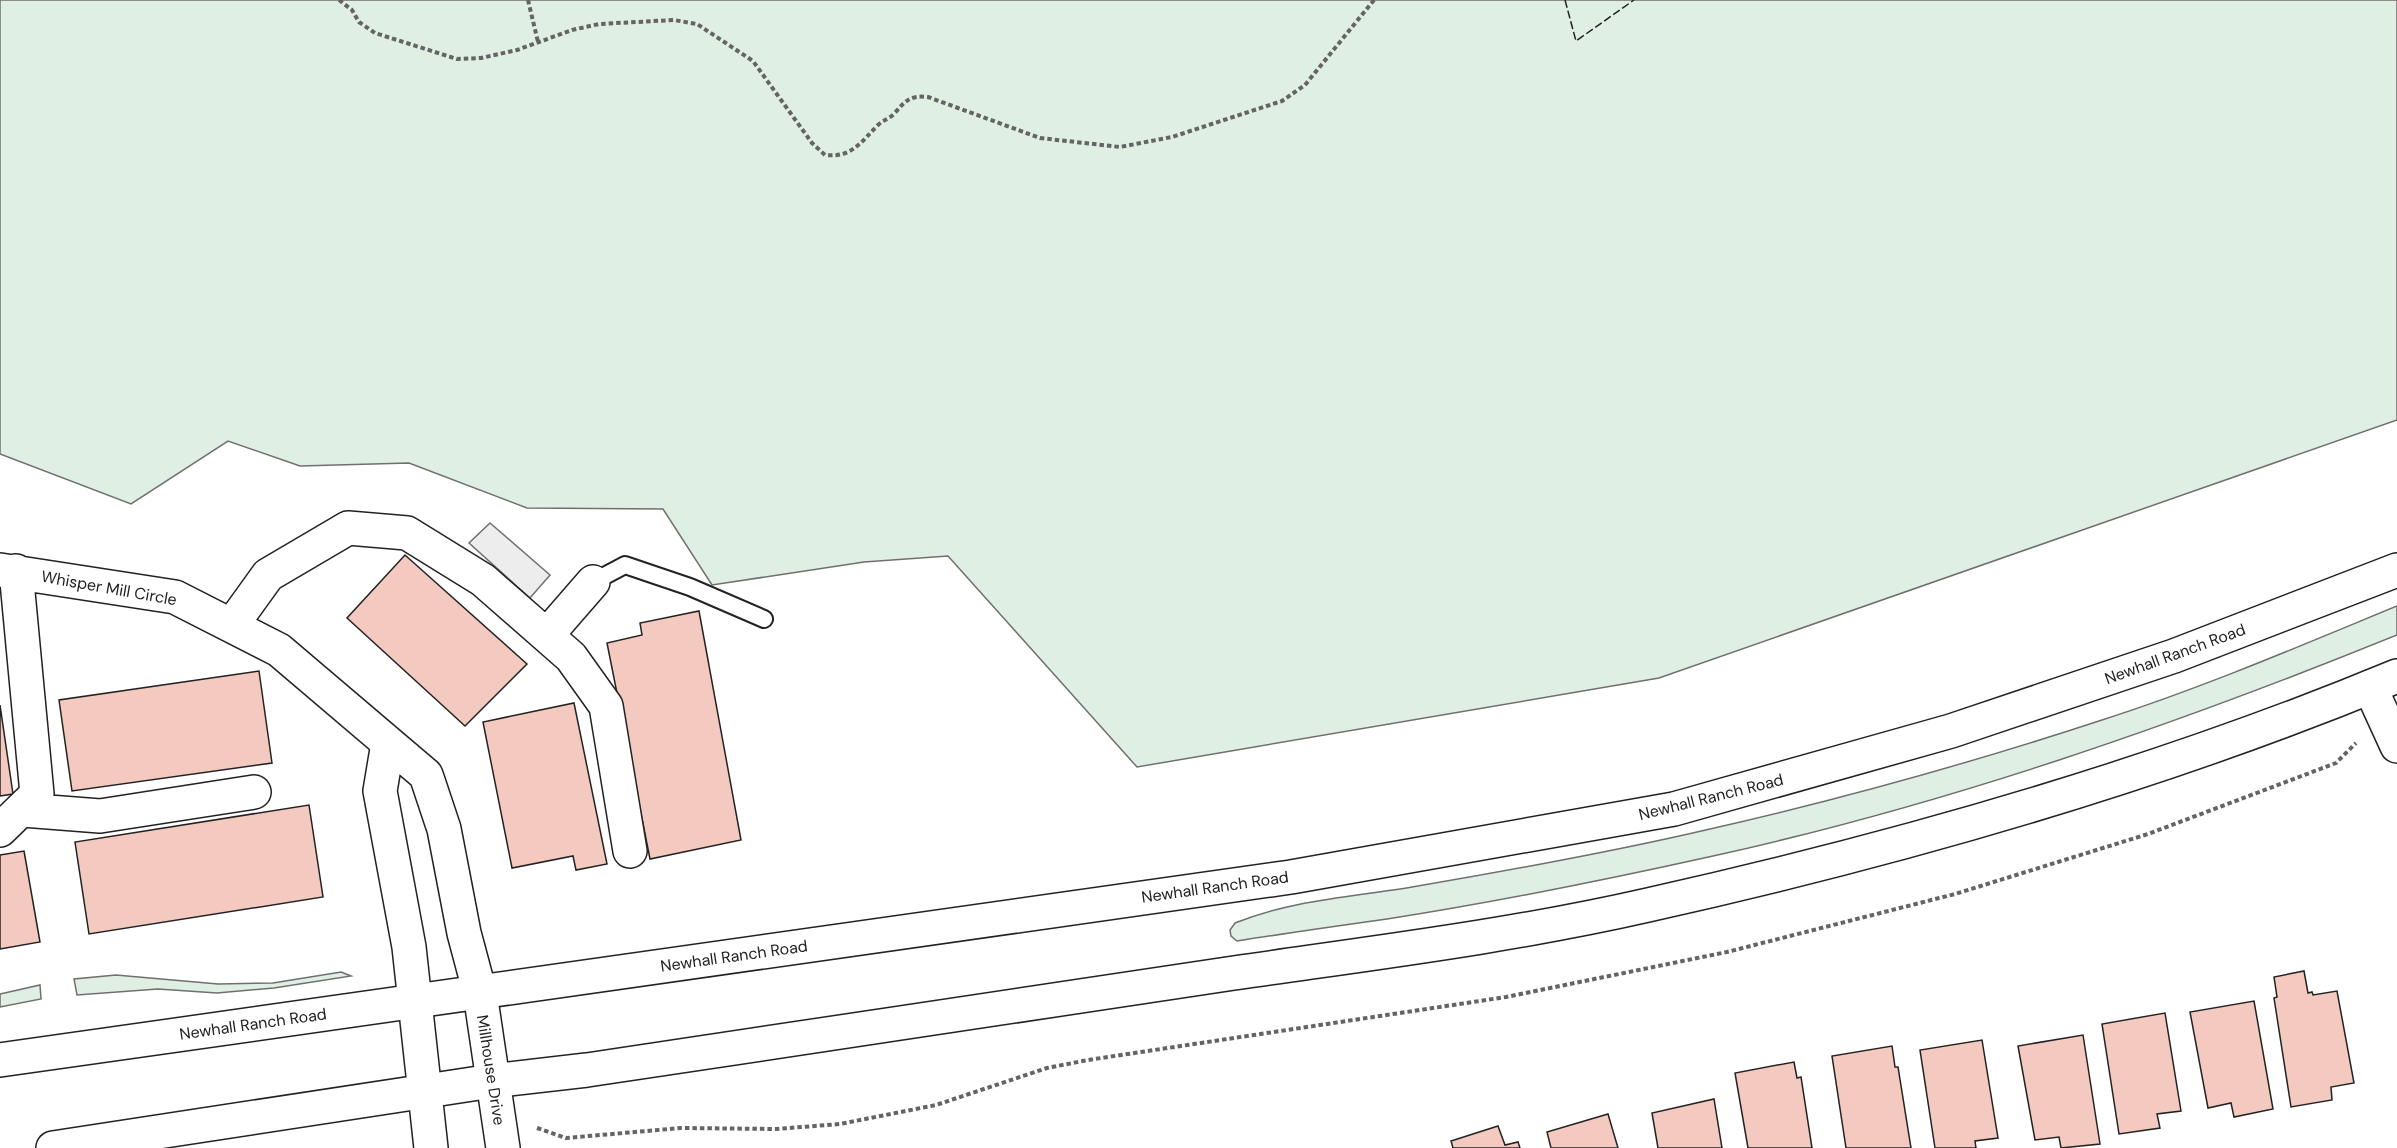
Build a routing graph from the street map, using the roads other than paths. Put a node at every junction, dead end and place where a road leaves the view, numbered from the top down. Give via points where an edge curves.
1 (2397, 570) edge
2 (8, 571) edge
3 (593, 582) joint
4 (764, 619) dead end
5 (232, 625) junction
6 (547, 635) junction
7 (2383, 681) edge
8 (2392, 735) edge
9 (388, 743) junction
10 (254, 792) dead end
11 (11, 820) edge
12 (630, 851) dead end
13 (480, 993) junction
14 (416, 1001) junction
15 (0, 1060) edge
16 (492, 1081) junction
17 (427, 1091) junction
18 (53, 1148) edge
19 (431, 1148) edge
20 (503, 1148) edge

1 - 13 main road, Newhall Ranch Road via 2174,656 1951,731 1674,809 1291,877
2 - 5 main road, Whisper Mill Circle via 175,597
2 - 11 main road via 37,794
3 - 4 lane via 625,565 690,587
3 - 6 main road
5 - 6 main road via 268,574 348,528 407,533 483,580
5 - 9 main road, Whisper Mill Circle via 279,650
6 - 12 main road via 571,657 606,706
7 - 8 main road
7 - 16 main road via 2066,796 1890,846 1645,906 1415,946
9 - 13 main road, Whisper Mill Circle via 426,775 444,829
9 - 14 main road via 380,791 403,904
10 - 11 main road via 100,816
13 - 14 main road, Newhall Ranch Road
13 - 16 main road, Millhouse Drive
14 - 15 main road, Newhall Ranch Road
14 - 17 main road
16 - 17 main road
16 - 20 main road, Millhouse Drive
17 - 18 main road
17 - 19 main road

